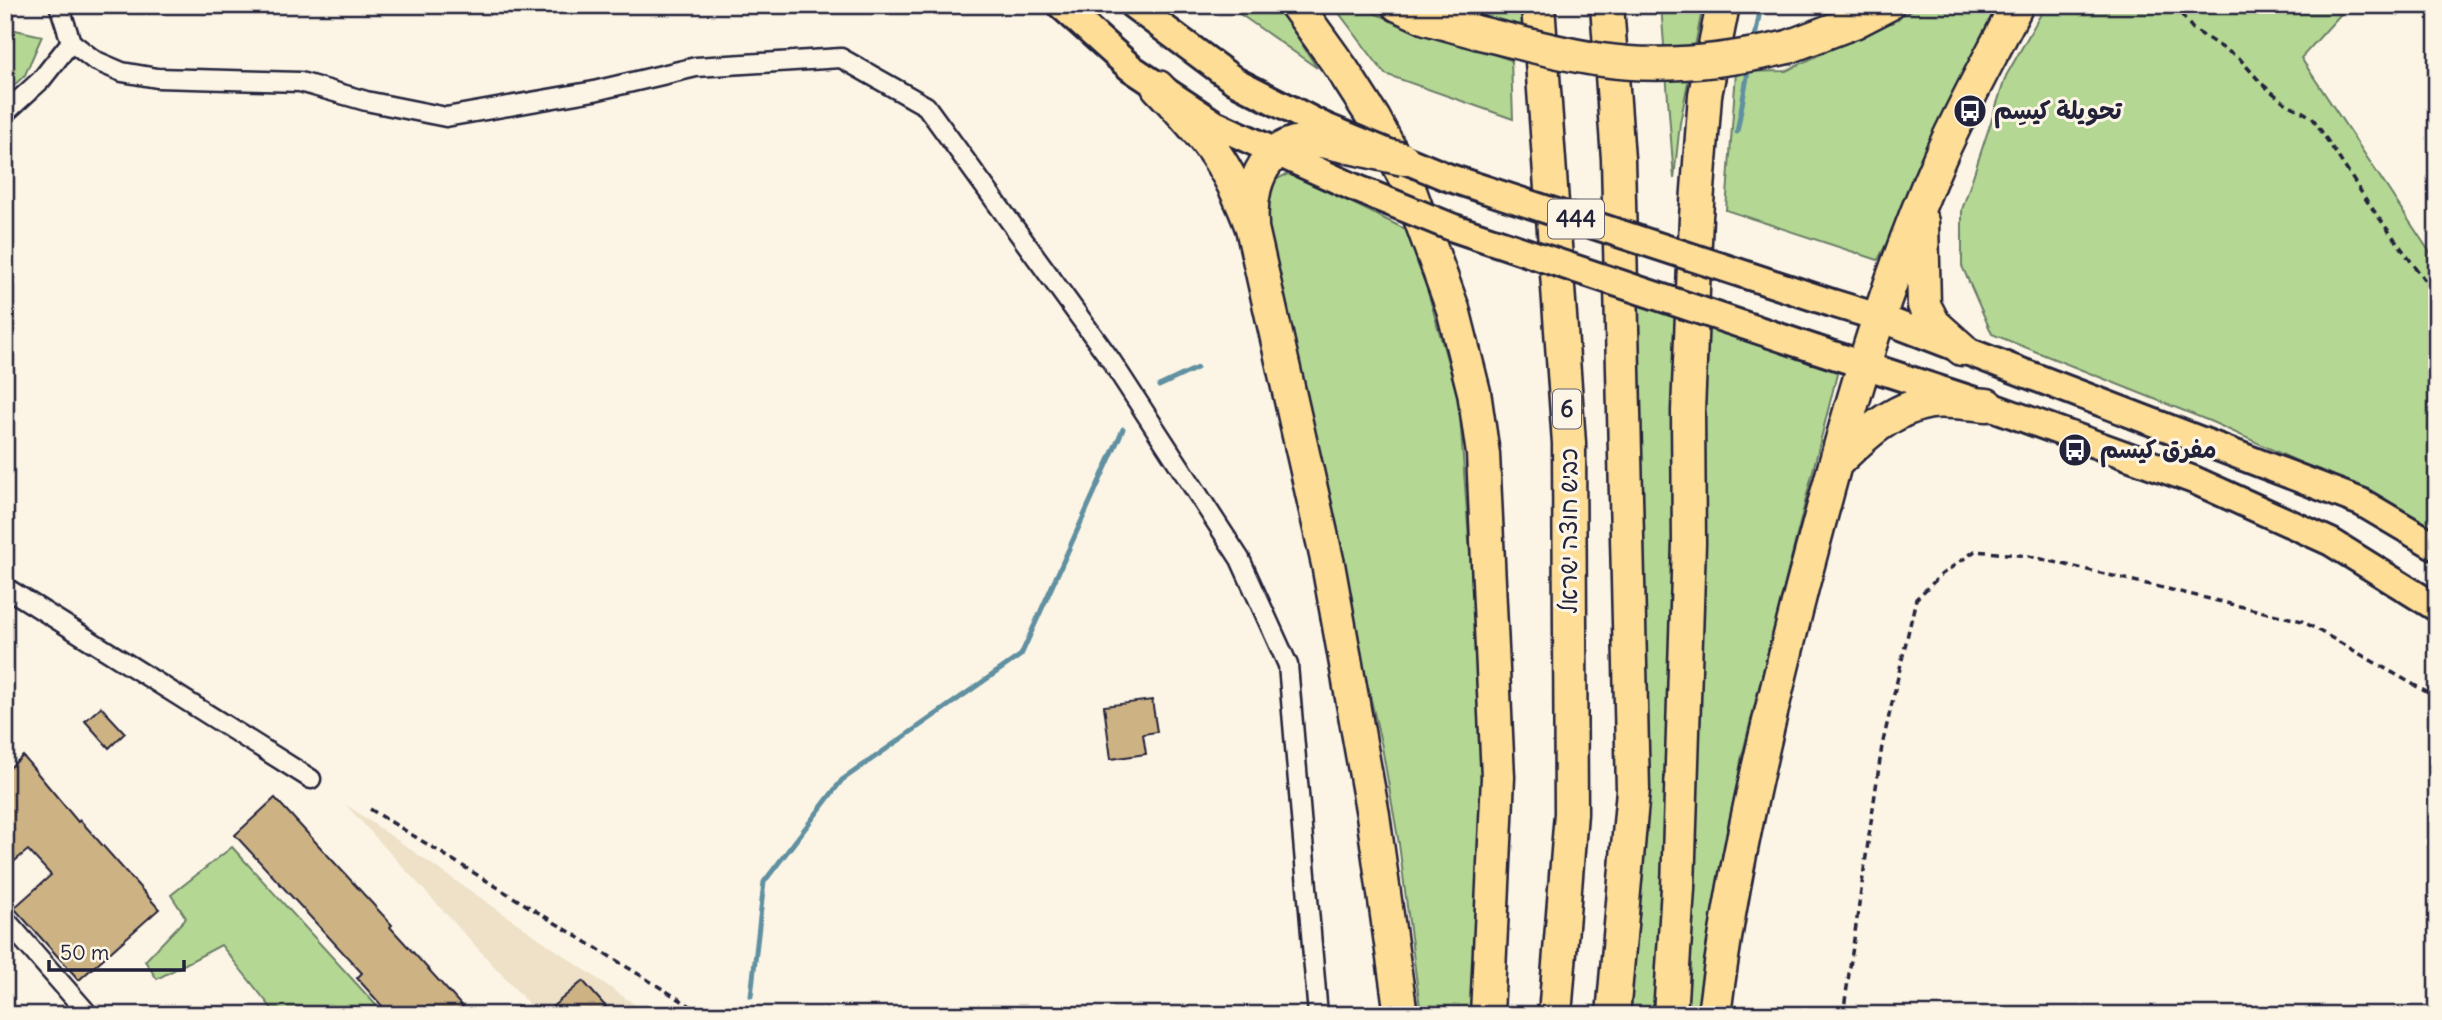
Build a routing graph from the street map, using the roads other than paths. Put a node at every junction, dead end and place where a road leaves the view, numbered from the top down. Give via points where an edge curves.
1 (59, 5) edge
2 (1061, 5) edge
3 (1133, 5) edge
4 (1296, 5) edge
5 (1398, 5) edge
6 (1538, 5) edge
7 (1607, 5) edge
8 (1723, 5) edge
9 (1887, 5) edge
10 (2017, 5) edge
11 (71, 42) junction
12 (1158, 88) junction
13 (5, 113) edge
14 (1327, 134) junction
15 (1273, 152) junction
16 (1403, 159) joint
17 (1922, 204) junction
18 (1252, 228) junction
19 (1878, 317) junction
20 (1962, 349) junction
21 (1863, 364) junction
22 (1987, 405) junction
23 (1834, 465) junction
24 (2437, 547) edge
25 (5, 587) edge
26 (2437, 608) edge
27 (311, 779) dead end
28 (5, 919) edge
29 (89, 1015) edge
30 (1318, 1015) edge
31 (1401, 1015) edge
32 (1487, 1015) edge
33 (1555, 1015) edge
34 (1614, 1015) edge
35 (1670, 1015) edge
36 (1714, 1015) edge

1 - 11 street
2 - 12 main road, 444
3 - 14 main road via 1235,82
4 - 32 highway via 1362,99 1406,180 1454,309 1474,392 1485,482 1498,777
5 - 9 highway, bridge via 1476,32 1605,61 1660,63 1741,58 1788,47
6 - 33 highway, כביש חוצה ישראל / 6 via 1569,443 1571,813
7 - 34 highway via 1618,159 1633,790
8 - 35 highway via 1705,95 1696,217 1688,411 1689,556
10 - 17 highway via 1940,157
11 - 13 street via 41,80
11 - 30 street via 94,60 122,72 157,78 300,82 446,117 594,91 696,67 841,58 926,106 1110,359 1240,559 1288,665
12 - 15 main road, 444 via 1215,124
12 - 18 highway via 1213,146
14 - 15 highway
14 - 16 highway, bridge
15 - 18 highway via 1258,180
15 - 21 main road, 444, bridge via 1454,228
16 - 19 main road, 444, bridge
17 - 19 highway
17 - 20 highway via 1924,304 1934,324
18 - 31 highway via 1328,564 1374,815
19 - 20 main road, 444
19 - 21 highway
20 - 24 main road, 444 via 2361,502
21 - 22 main road, 444
21 - 23 highway
22 - 23 highway via 1933,402 1908,408 1864,435
22 - 26 main road, 444 via 2207,485 2331,542
23 - 36 highway via 1757,767
25 - 27 street
28 - 29 street

